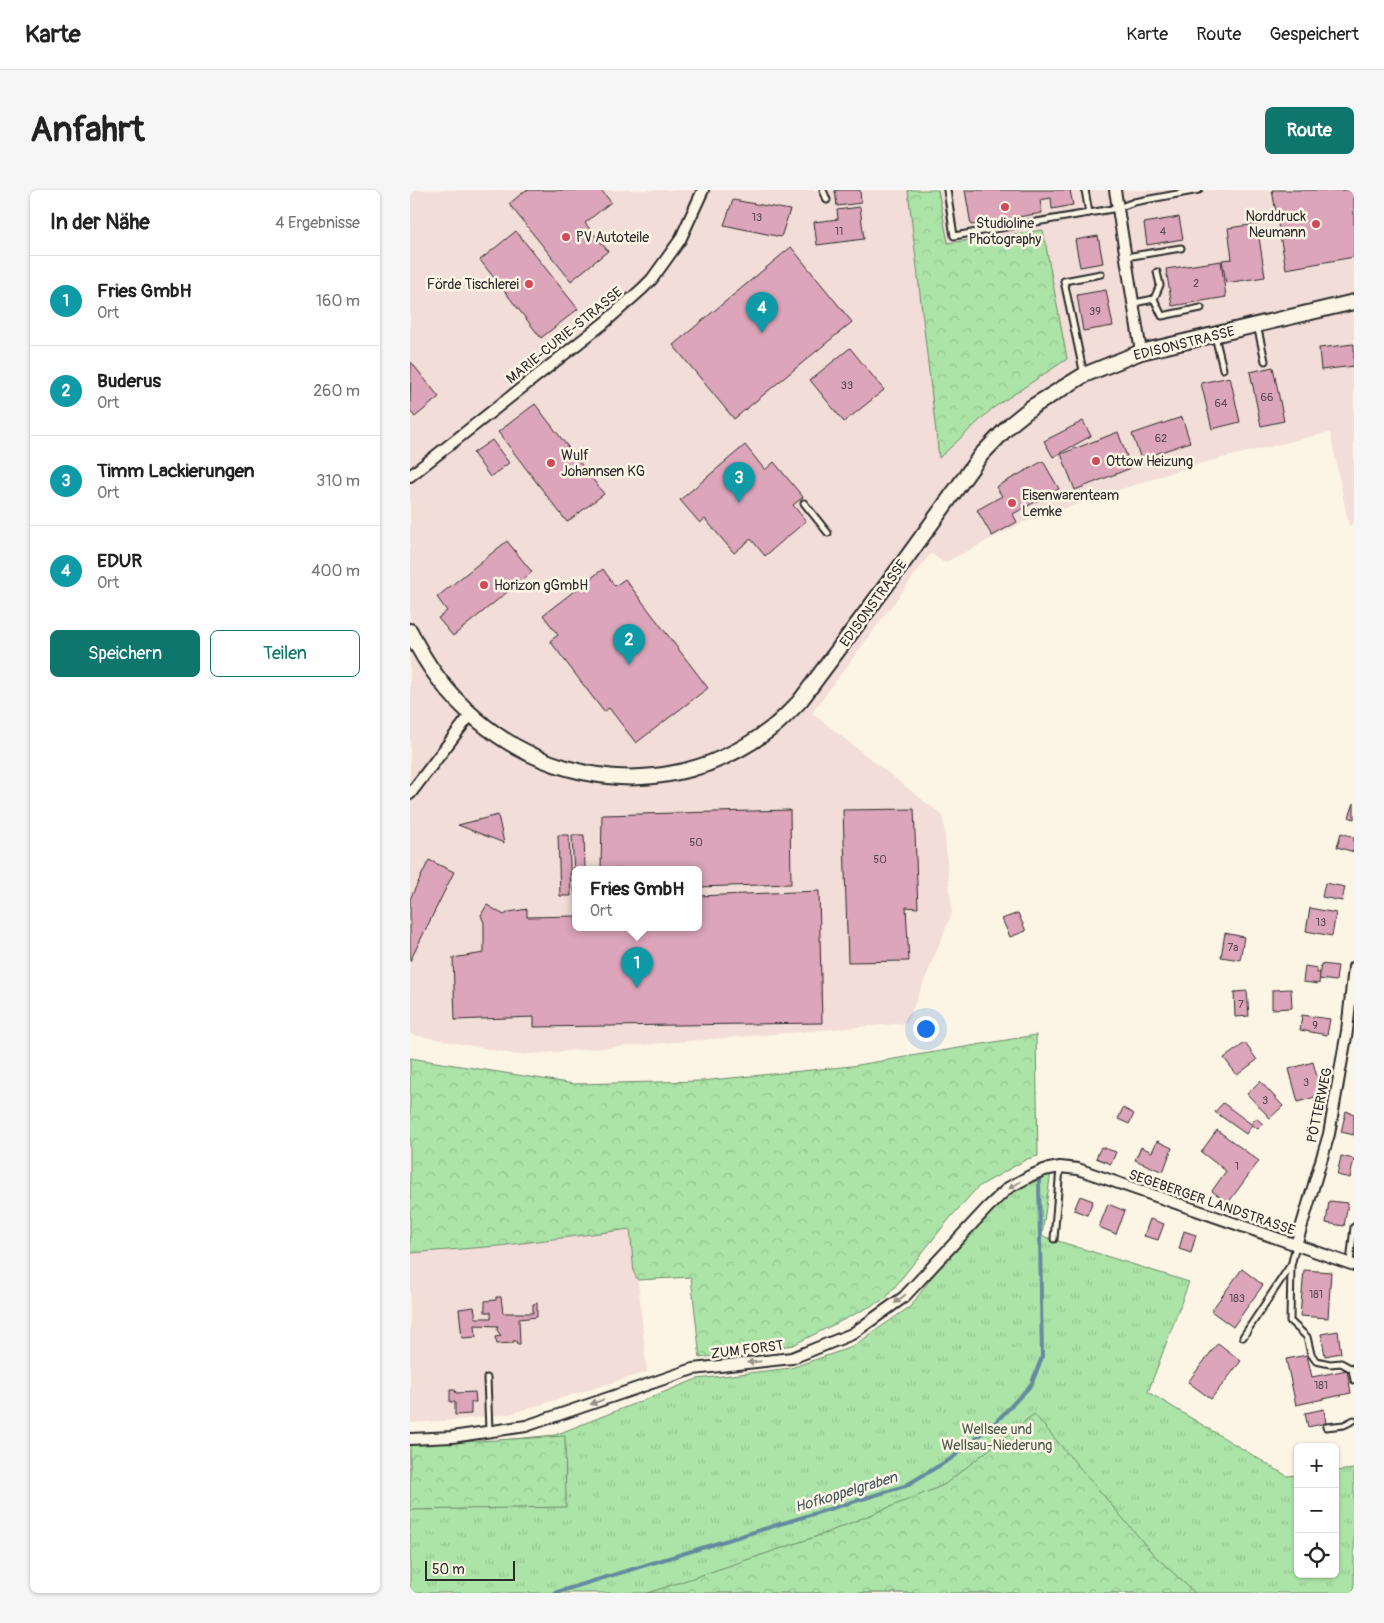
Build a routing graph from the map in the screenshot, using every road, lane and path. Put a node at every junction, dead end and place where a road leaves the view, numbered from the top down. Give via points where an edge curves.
1 (703, 190) edge
2 (823, 190) edge
3 (948, 190) edge
4 (1086, 190) edge
5 (1115, 190) edge
6 (1199, 190) edge
7 (827, 200) dead end
8 (1118, 208) junction
9 (1090, 213) junction
10 (1181, 248) dead end
11 (1126, 257) junction
12 (1157, 272) dead end
13 (1101, 274) dead end
14 (1154, 299) junction
15 (1354, 302) edge
16 (1133, 303) junction
17 (1201, 308) dead end
18 (1256, 325) junction
19 (1215, 335) junction
20 (1141, 352) junction
21 (1264, 361) dead end
22 (1223, 369) dead end
23 (1084, 375) junction
24 (410, 476) edge
25 (804, 503) dead end
26 (828, 533) dead end
27 (410, 631) edge
28 (471, 714) junction
29 (410, 794) edge
30 (1354, 967) edge
31 (1060, 1168) junction
32 (1354, 1227) edge
33 (1054, 1239) dead end
34 (1296, 1245) junction
35 (1353, 1262) edge
36 (1291, 1266) junction
37 (1243, 1336) dead end
38 (487, 1378) dead end
39 (1354, 1380) edge
40 (1354, 1420) edge
41 (1326, 1427) dead end
42 (489, 1432) junction
43 (410, 1439) edge

1 - 24 street, MARIE-CURIE-STRASSE via 680,240 642,289 604,323
2 - 7 lane
3 - 9 lane via 954,236
4 - 9 lane
5 - 8 street
6 - 8 lane
8 - 9 lane
8 - 11 street
10 - 11 lane
11 - 16 street
12 - 14 lane via 1160,285
13 - 23 lane via 1064,281
14 - 16 lane
14 - 17 lane via 1162,316
15 - 18 street, EDISONSTRASSE
16 - 20 street
18 - 19 street, EDISONSTRASSE
18 - 21 lane
19 - 20 street, EDISONSTRASSE
19 - 22 lane
20 - 23 street, EDISONSTRASSE
23 - 28 street, EDISONSTRASSE via 1032,407 981,454 800,701 774,727 736,752 704,765 653,777 597,776 561,767 529,754
25 - 26 lane
27 - 28 street, EDISONSTRASSE via 430,668
28 - 29 street
30 - 34 street, PÖTTERWEG via 1347,1031 1328,1134
31 - 33 lane
31 - 34 street, SEGEBERGER LANDSTRASSE via 1078,1169
31 -> 42 street, ZUM FORST via 1044,1170 1008,1188 904,1297 852,1334 792,1358 693,1369 526,1426
32 - 35 lane
34 - 35 street, SEGEBERGER LANDSTRASSE
34 - 36 lane
36 - 37 lane
36 - 39 lane via 1290,1322 1307,1338 1316,1361 1344,1364 1352,1369
38 - 42 lane
40 - 41 lane
42 - 43 street, ZUM FORST

